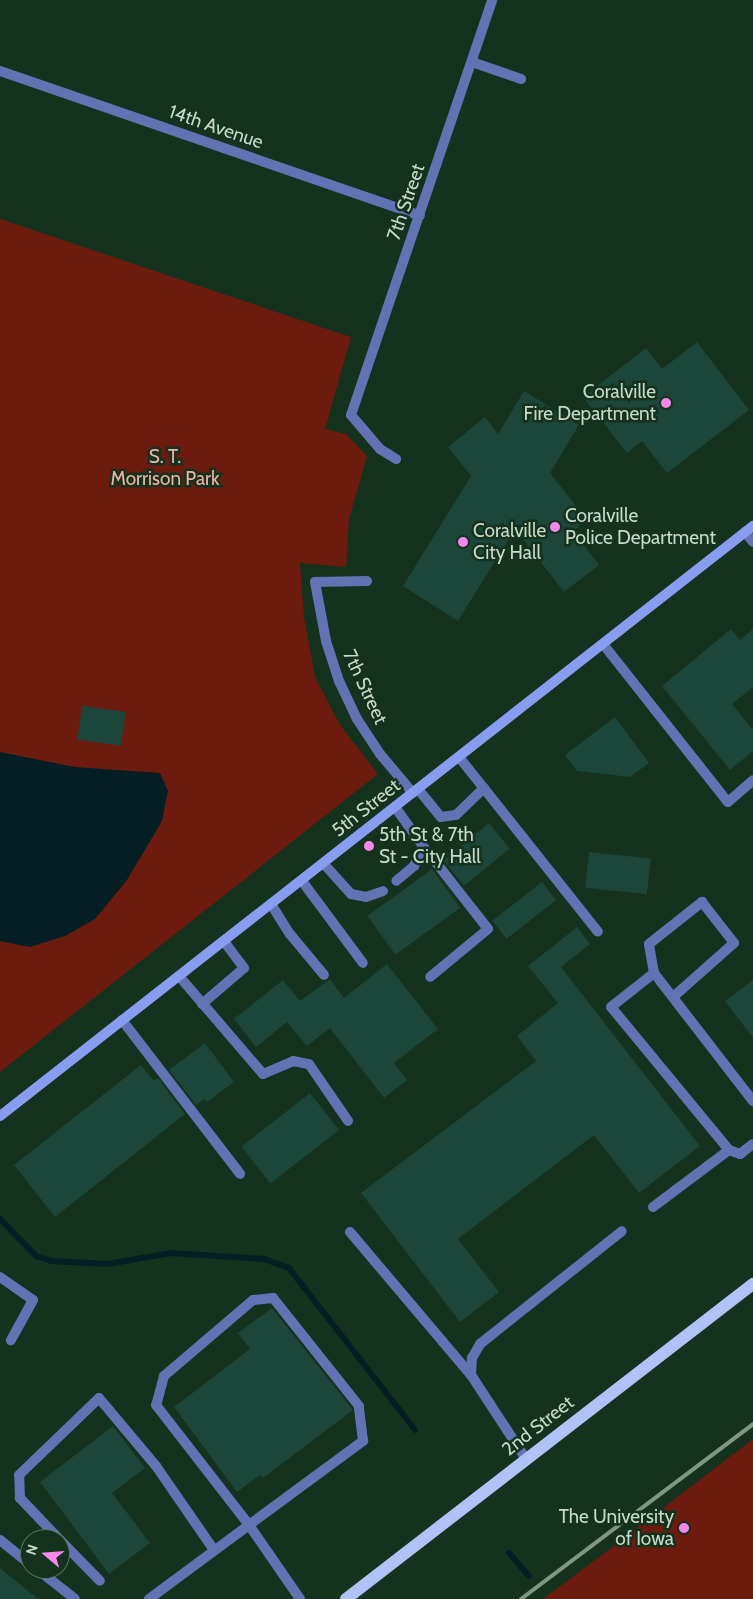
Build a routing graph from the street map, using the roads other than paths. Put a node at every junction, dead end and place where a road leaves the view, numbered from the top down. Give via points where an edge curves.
1 (492, 0) edge
2 (472, 62) junction
3 (0, 71) edge
4 (521, 79) dead end
5 (420, 216) junction
6 (396, 459) dead end
7 (749, 529) edge
8 (753, 542) edge
9 (367, 581) dead end
10 (603, 644) junction
11 (459, 757) junction
12 (753, 780) edge
13 (484, 788) junction
14 (416, 791) junction
15 (395, 807) junction
16 (423, 846) junction
17 (324, 864) junction
18 (302, 881) junction
19 (396, 881) dead end
20 (383, 891) dead end
21 (272, 904) junction
22 (598, 932) dead end
23 (224, 941) junction
24 (363, 963) dead end
25 (654, 973) junction
26 (324, 975) dead end
27 (179, 976) junction
28 (430, 977) dead end
29 (672, 997) junction
30 (202, 1004) junction
31 (122, 1020) junction
32 (753, 1101) edge
33 (0, 1116) edge
34 (348, 1121) dead end
35 (753, 1144) edge
36 (729, 1150) junction
37 (240, 1174) dead end
38 (653, 1207) dead end
39 (622, 1231) dead end
40 (350, 1232) dead end
41 (0, 1277) edge
42 (753, 1284) edge
43 (11, 1340) dead end
44 (471, 1375) junction
45 (526, 1459) junction
46 (248, 1525) junction
47 (50, 1529) edge
48 (0, 1540) edge
49 (70, 1550) edge
50 (214, 1550) junction
51 (20, 1556) edge
52 (50, 1579) edge
53 (100, 1581) dead end
54 (75, 1599) edge
55 (149, 1599) edge
56 (300, 1599) edge
57 (346, 1599) edge

1 - 2 street, 7th Street
2 - 4 street
2 - 5 street, 7th Street
3 - 5 street, 14th Avenue
5 - 6 street, 7th Street via 351,415 380,449
7 - 8 street
7 - 10 street, 5th Street
9 - 14 street, 7th Street via 315,582 326,641 339,681 357,719 380,754
10 - 11 street, 5th Street
10 - 12 street via 728,802
11 - 13 street
11 - 14 street, 5th Street
13 - 14 street, 7th Street via 456,815 441,817
13 - 22 street
14 - 15 street, 5th Street
15 - 16 street
15 - 17 street, 5th Street
16 - 19 street via 414,866
16 - 28 street via 488,928
17 - 18 street, 5th Street
17 - 20 street via 351,894 366,897
18 - 21 street, 5th Street
18 - 24 street
21 - 23 street, 5th Street
21 - 26 street via 290,934
23 - 27 street, 5th Street
23 - 30 street via 244,968
25 - 29 street
25 - 29 street via 649,944 702,902 734,943
25 - 36 street via 611,1007
27 - 30 street
27 - 31 street, 5th Street
29 - 32 street
30 - 34 street via 263,1074 293,1061 308,1064
31 - 33 street, 5th Street
31 - 37 street
35 - 36 street via 740,1154
36 - 38 street
39 - 44 street via 480,1344 472,1358
40 - 44 street
41 - 43 street via 33,1300
42 - 45 main road, 2nd Street
44 - 45 street
45 - 57 main road, 2nd Street
46 - 46 street via 156,1405 164,1376 254,1300 273,1298 359,1406 363,1441
46 - 50 street
46 - 56 street
47 - 50 street via 20,1498 19,1475 99,1398 156,1466
48 - 51 street
49 - 53 street
50 - 55 street
52 - 54 street

